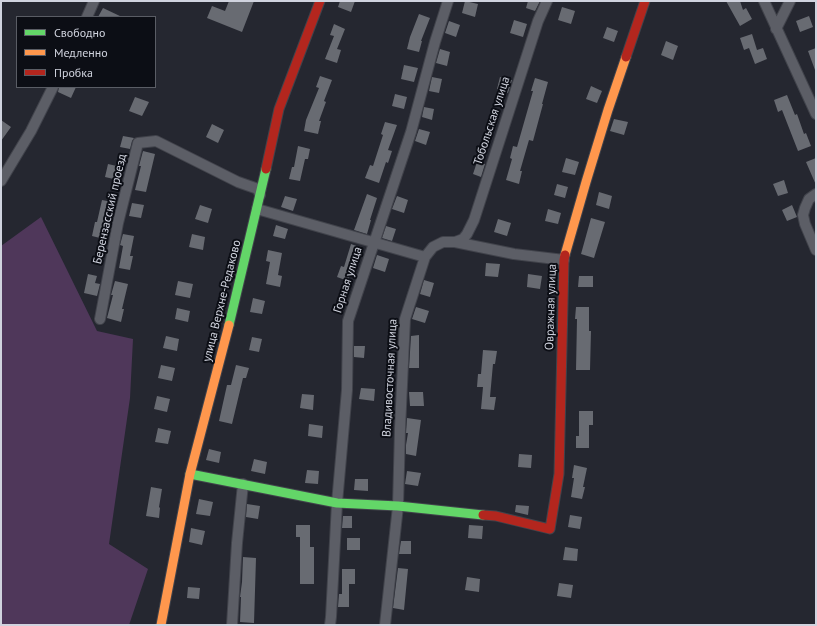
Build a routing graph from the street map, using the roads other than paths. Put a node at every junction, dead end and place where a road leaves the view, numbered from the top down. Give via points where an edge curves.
1 (94, 1) edge
2 (320, 1) edge
3 (448, 1) edge
4 (547, 1) edge
5 (645, 1) edge
6 (764, 1) edge
7 (790, 1) edge
8 (87, 16) edge
9 (776, 29) junction
10 (52, 88) edge
11 (816, 114) edge
12 (1, 181) edge
13 (260, 194) junction
14 (816, 194) edge
15 (257, 209) junction
16 (455, 242) junction
17 (374, 243) junction
18 (816, 250) edge
19 (425, 257) junction
20 (564, 260) junction
21 (100, 319) dead end
22 (190, 474) junction
23 (243, 484) junction
24 (337, 503) junction
25 (398, 506) junction
26 (161, 625) edge
27 (232, 625) edge
28 (330, 625) edge
29 (385, 625) edge

1 - 8 street
2 - 13 street, улица Верхне-Редаково via 279,109
3 - 17 street, Горная улица via 411,132
4 - 16 street, Тобольская улица via 538,20 474,220 463,239
5 - 20 street, Овражная улица via 608,110
6 - 9 street
7 - 9 street
9 - 11 street
10 - 12 street via 31,131
13 - 15 street, улица Верхне-Редаково
13 - 21 street, Берензасский проезд via 258,189 238,182 156,141 138,143 118,223
14 - 18 street via 809,199 804,215
15 - 17 street
15 - 22 street, улица Верхне-Редаково
16 - 19 street, Владивосточная улица via 443,242 433,247
16 - 20 street, Владивосточная улица via 514,254
17 - 19 street
17 - 24 street, Горная улица via 348,321 347,390
19 - 25 street, Владивосточная улица via 405,319
20 - 25 street, Овражная улица via 559,474 550,529 496,516
22 - 23 street
22 - 26 street, улица Верхне-Редаково
23 - 24 street
23 - 27 street
24 - 25 street
24 - 28 street, Горная улица
25 - 29 street, Владивосточная улица

